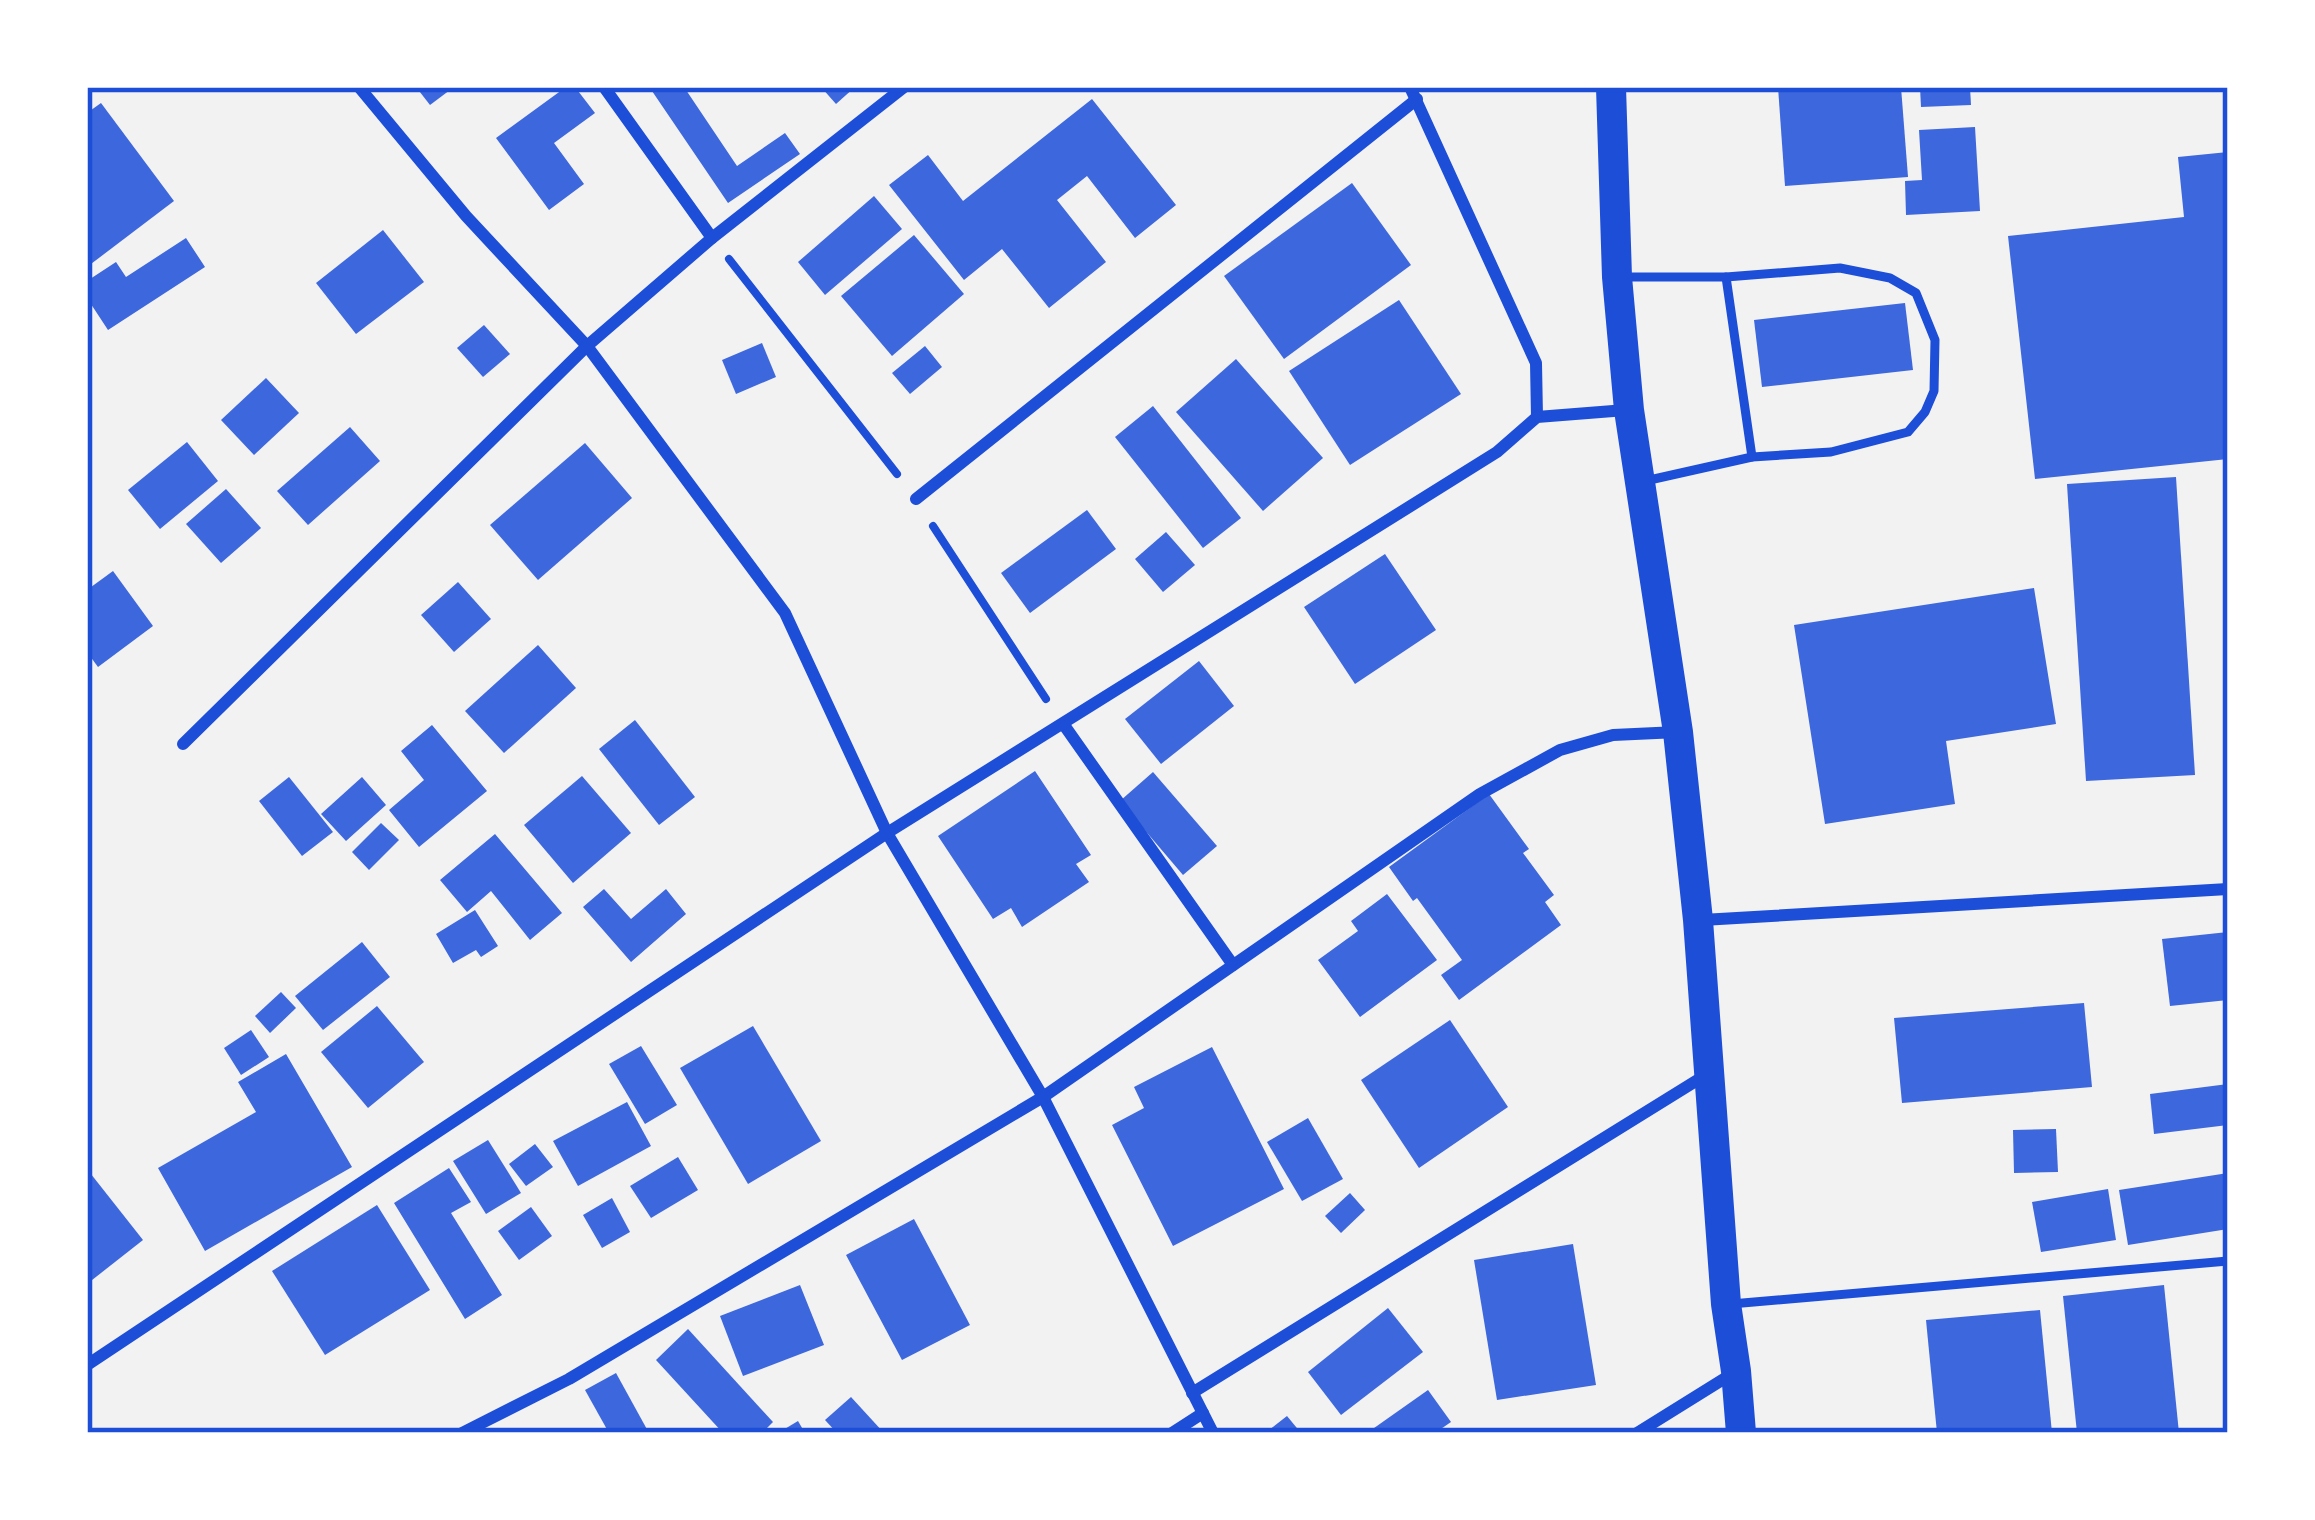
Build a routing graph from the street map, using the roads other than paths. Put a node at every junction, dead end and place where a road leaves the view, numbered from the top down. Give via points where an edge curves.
1 (359, 87) edge
2 (604, 87) edge
3 (904, 87) edge
4 (1611, 87) edge
5 (1414, 93) edge
6 (712, 238) junction
7 (1617, 277) junction
8 (1726, 277) junction
9 (587, 346) junction
10 (1629, 410) junction
11 (1538, 417) junction
12 (1752, 457) junction
13 (1640, 483) junction
14 (916, 499) dead end
15 (1064, 725) junction
16 (1678, 732) junction
17 (183, 744) dead end
18 (887, 833) junction
19 (2228, 889) edge
20 (1699, 920) junction
21 (1233, 965) junction
22 (1710, 1072) junction
23 (1043, 1097) junction
24 (2228, 1262) edge
25 (1726, 1304) junction
26 (87, 1366) edge
27 (1736, 1371) junction
28 (1192, 1393) junction
29 (1203, 1413) junction
30 (462, 1433) edge
31 (1172, 1433) edge
32 (1213, 1433) edge
33 (1637, 1433) edge
34 (1741, 1433) edge

1 - 9 street
2 - 6 street
3 - 6 street
4 - 7 main road
5 - 11 street via 1536,362
5 - 14 street
6 - 9 street
7 - 8 lane
7 - 10 main road
8 - 12 lane
8 - 12 lane via 1840,268 1890,278 1916,293 1935,340 1934,391 1908,431 1831,452
9 - 17 street
9 - 18 street via 785,613
10 - 11 street
10 - 13 main road
11 - 15 street via 1497,452
12 - 13 lane
13 - 16 main road
15 - 18 street
15 - 21 street
16 - 20 main road
16 - 21 street via 1613,735 1560,750 1480,794
18 - 23 street
18 - 26 street
19 - 20 street
20 - 22 main road
21 - 23 street
22 - 25 main road
22 - 28 street
23 - 28 street
23 - 30 street via 569,1379
24 - 25 lane
25 - 27 main road
27 - 33 street
27 - 34 main road
28 - 29 street
29 - 31 street
29 - 32 street

